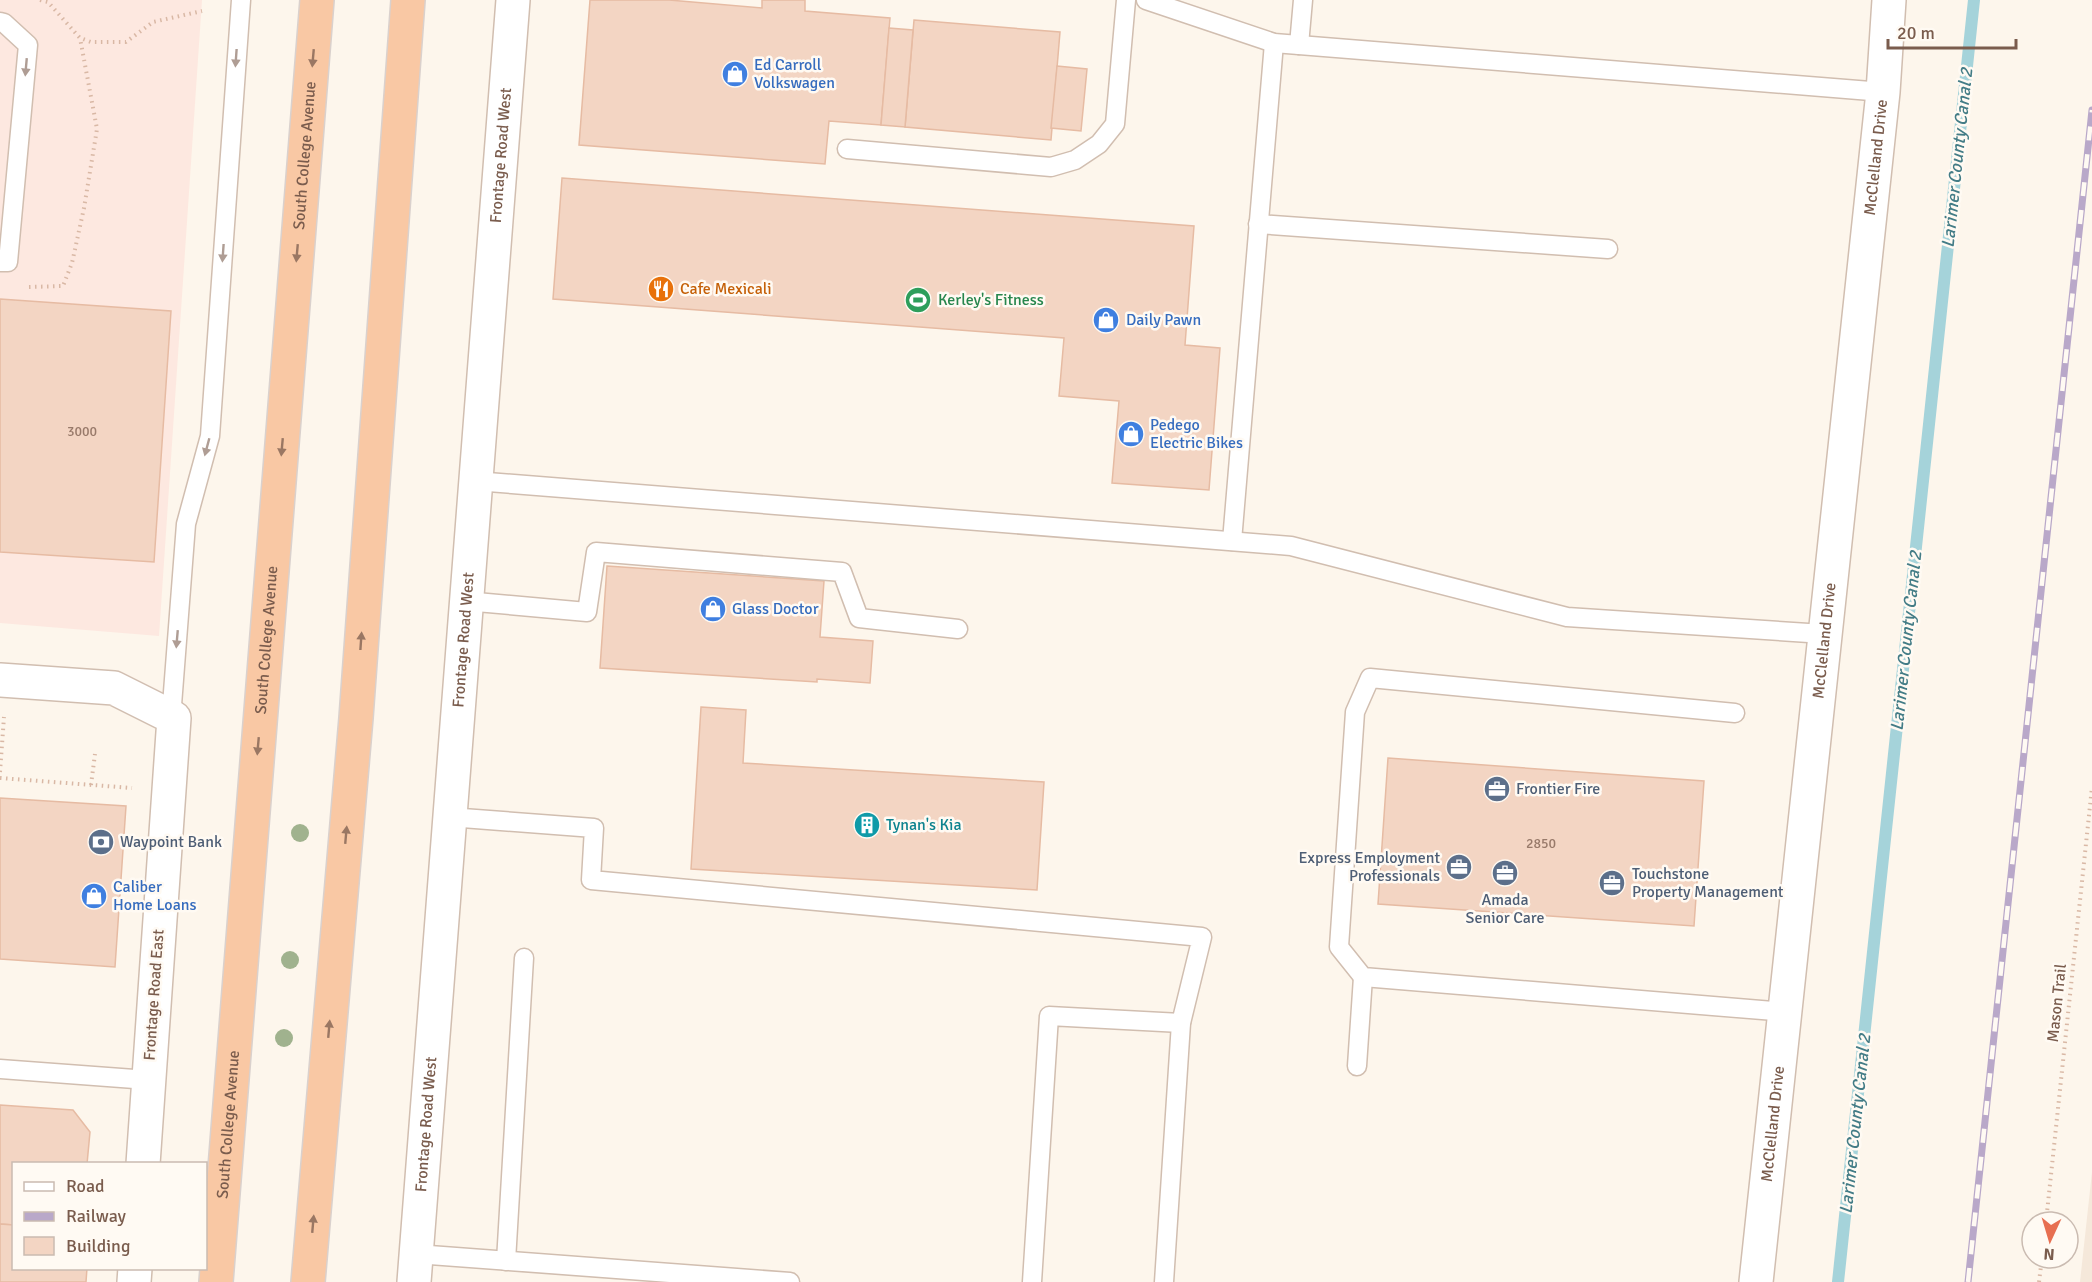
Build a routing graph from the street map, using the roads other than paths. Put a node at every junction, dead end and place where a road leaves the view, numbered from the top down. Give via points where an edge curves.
1 (240, 0) edge
2 (317, 0) edge
3 (408, 0) edge
4 (513, 0) edge
5 (1126, 0) edge
6 (1146, 0) edge
7 (1303, 0) edge
8 (1889, 0) edge
9 (1170, 4) edge
10 (0, 22) edge
11 (1274, 43) junction
12 (1299, 45) junction
13 (1883, 92) junction
14 (847, 149) dead end
15 (1258, 224) junction
16 (1608, 249) dead end
17 (0, 262) edge
18 (475, 481) junction
19 (1232, 541) junction
20 (465, 601) junction
21 (958, 628) dead end
22 (1824, 634) junction
23 (2, 695) edge
24 (1735, 713) dead end
25 (172, 718) junction
26 (449, 817) junction
27 (524, 958) dead end
28 (1363, 977) junction
29 (1785, 1012) junction
30 (1181, 1023) junction
31 (1357, 1066) dead end
32 (0, 1069) edge
33 (148, 1080) junction
34 (143, 1162) edge
35 (506, 1261) junction
36 (415, 1268) edge
37 (216, 1282) edge
38 (308, 1282) edge
39 (781, 1282) edge
40 (1032, 1282) edge
41 (1164, 1282) edge
42 (1756, 1282) edge

1 -> 25 lane via 210,436 186,524
2 -> 37 highway, South College Avenue
38 -> 3 highway via 355,730
4 - 18 street, Frontage Road West
5 - 14 lane via 1115,124 1099,144 1075,160 1051,166
6 - 9 lane
7 - 12 lane
8 - 13 street, McClelland Drive
9 - 11 lane
10 -> 17 lane via 28,45 8,262
11 - 12 lane
11 - 15 lane
12 - 13 lane
13 - 22 street, McClelland Drive
15 - 16 lane
15 - 19 lane
18 - 19 lane
18 - 20 street, Frontage Road West
19 - 22 lane via 1291,546 1567,617
20 - 21 lane via 587,612 596,552 842,572 859,618
20 - 26 street, Frontage Road West
22 - 29 street, McClelland Drive
23 - 25 street via 114,688
24 - 28 lane via 1370,678 1355,712 1339,947
25 - 33 street, Frontage Road East
26 - 30 lane via 594,828 591,879 1202,937
26 - 36 street, Frontage Road West
27 - 35 lane
28 - 29 lane
28 - 31 lane
29 - 42 street, McClelland Drive
30 - 40 lane via 1048,1016
30 - 41 lane
32 - 33 lane
33 - 34 street, Frontage Road East
35 - 36 lane
35 - 39 lane

